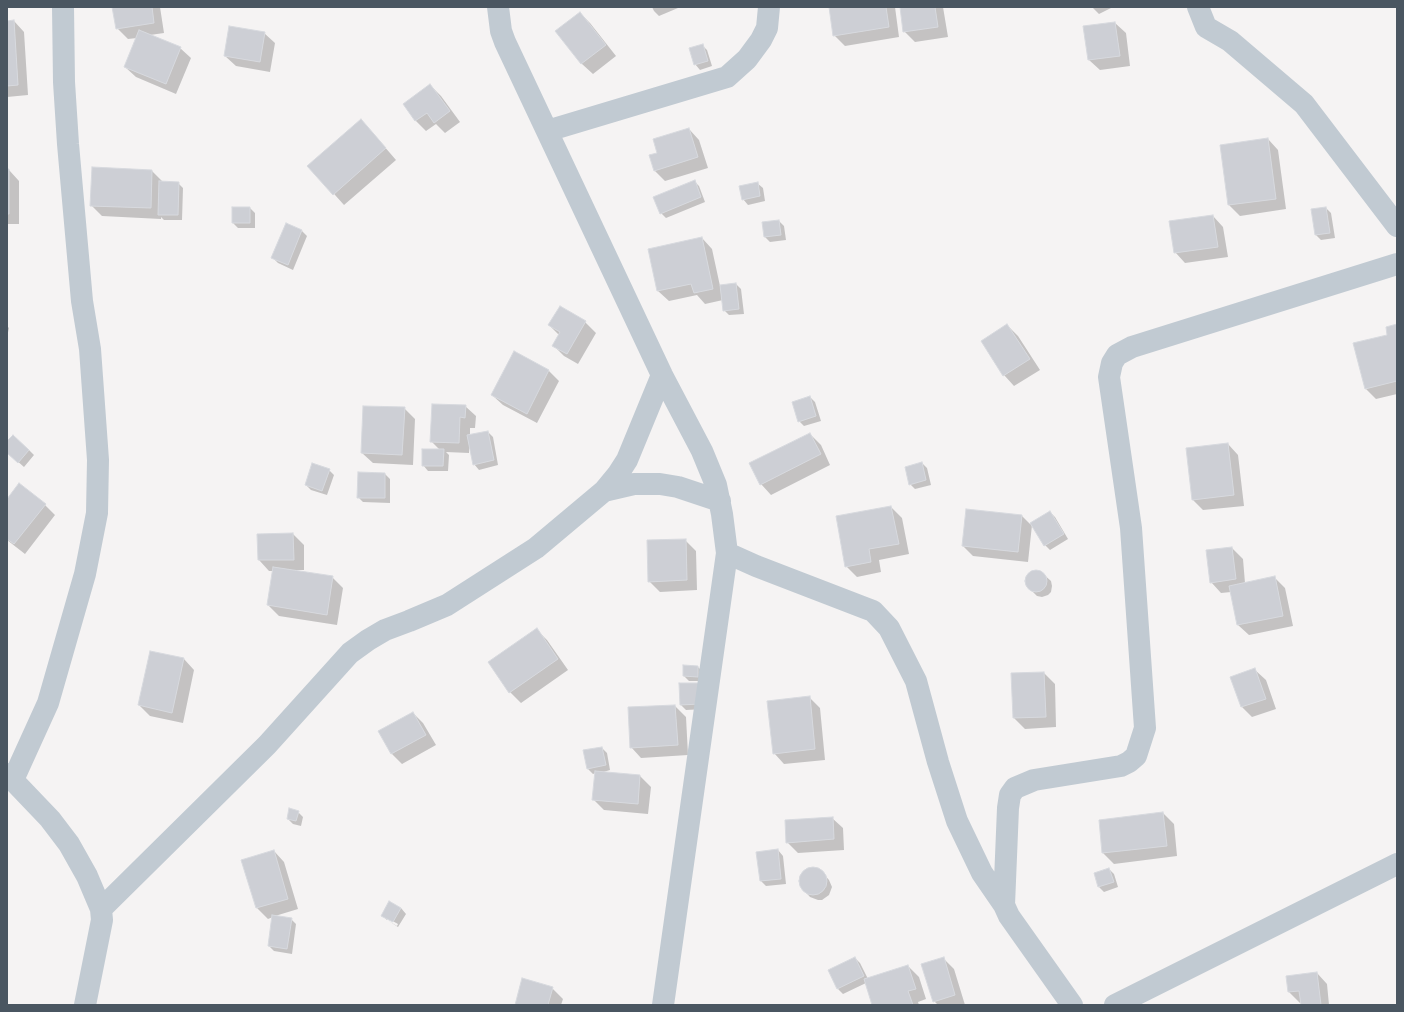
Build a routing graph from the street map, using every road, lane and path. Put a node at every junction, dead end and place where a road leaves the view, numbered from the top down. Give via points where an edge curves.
1 (63, 7) edge
2 (498, 7) edge
3 (769, 7) edge
4 (1198, 7) edge
5 (547, 131) junction
6 (1397, 226) edge
7 (1397, 264) edge
8 (662, 374) junction
9 (604, 491) junction
10 (720, 501) junction
11 (728, 553) junction
12 (10, 777) edge
13 (1397, 864) edge
14 (1004, 905) junction
15 (101, 909) junction
16 (85, 1005) edge
17 (663, 1005) edge
18 (1072, 1005) edge
19 (1115, 1005) edge

1 - 12 street via 68,144 82,301 90,349 97,452 97,513 85,574 50,696
2 - 5 street via 501,31
3 - 5 street via 766,28 761,40 747,59 727,78
4 - 6 street via 1206,27 1230,41 1304,104
5 - 8 street
7 - 14 street via 1132,347 1117,355 1112,363 1109,377 1130,528 1145,728 1136,756 1129,762 1120,766 1034,780 1015,788 1010,795 1008,808
8 - 9 street via 627,460
8 - 10 street via 702,451
9 - 10 street via 634,484 660,484 678,487
9 - 15 street via 536,548 454,600 385,630 350,653 267,745
10 - 11 street
11 - 14 street via 865,608 890,628 916,681 957,821 982,873
11 - 17 street
12 - 15 street via 50,819 69,844 87,876
13 - 19 street
14 - 18 street via 1017,928
15 - 16 street via 102,920

